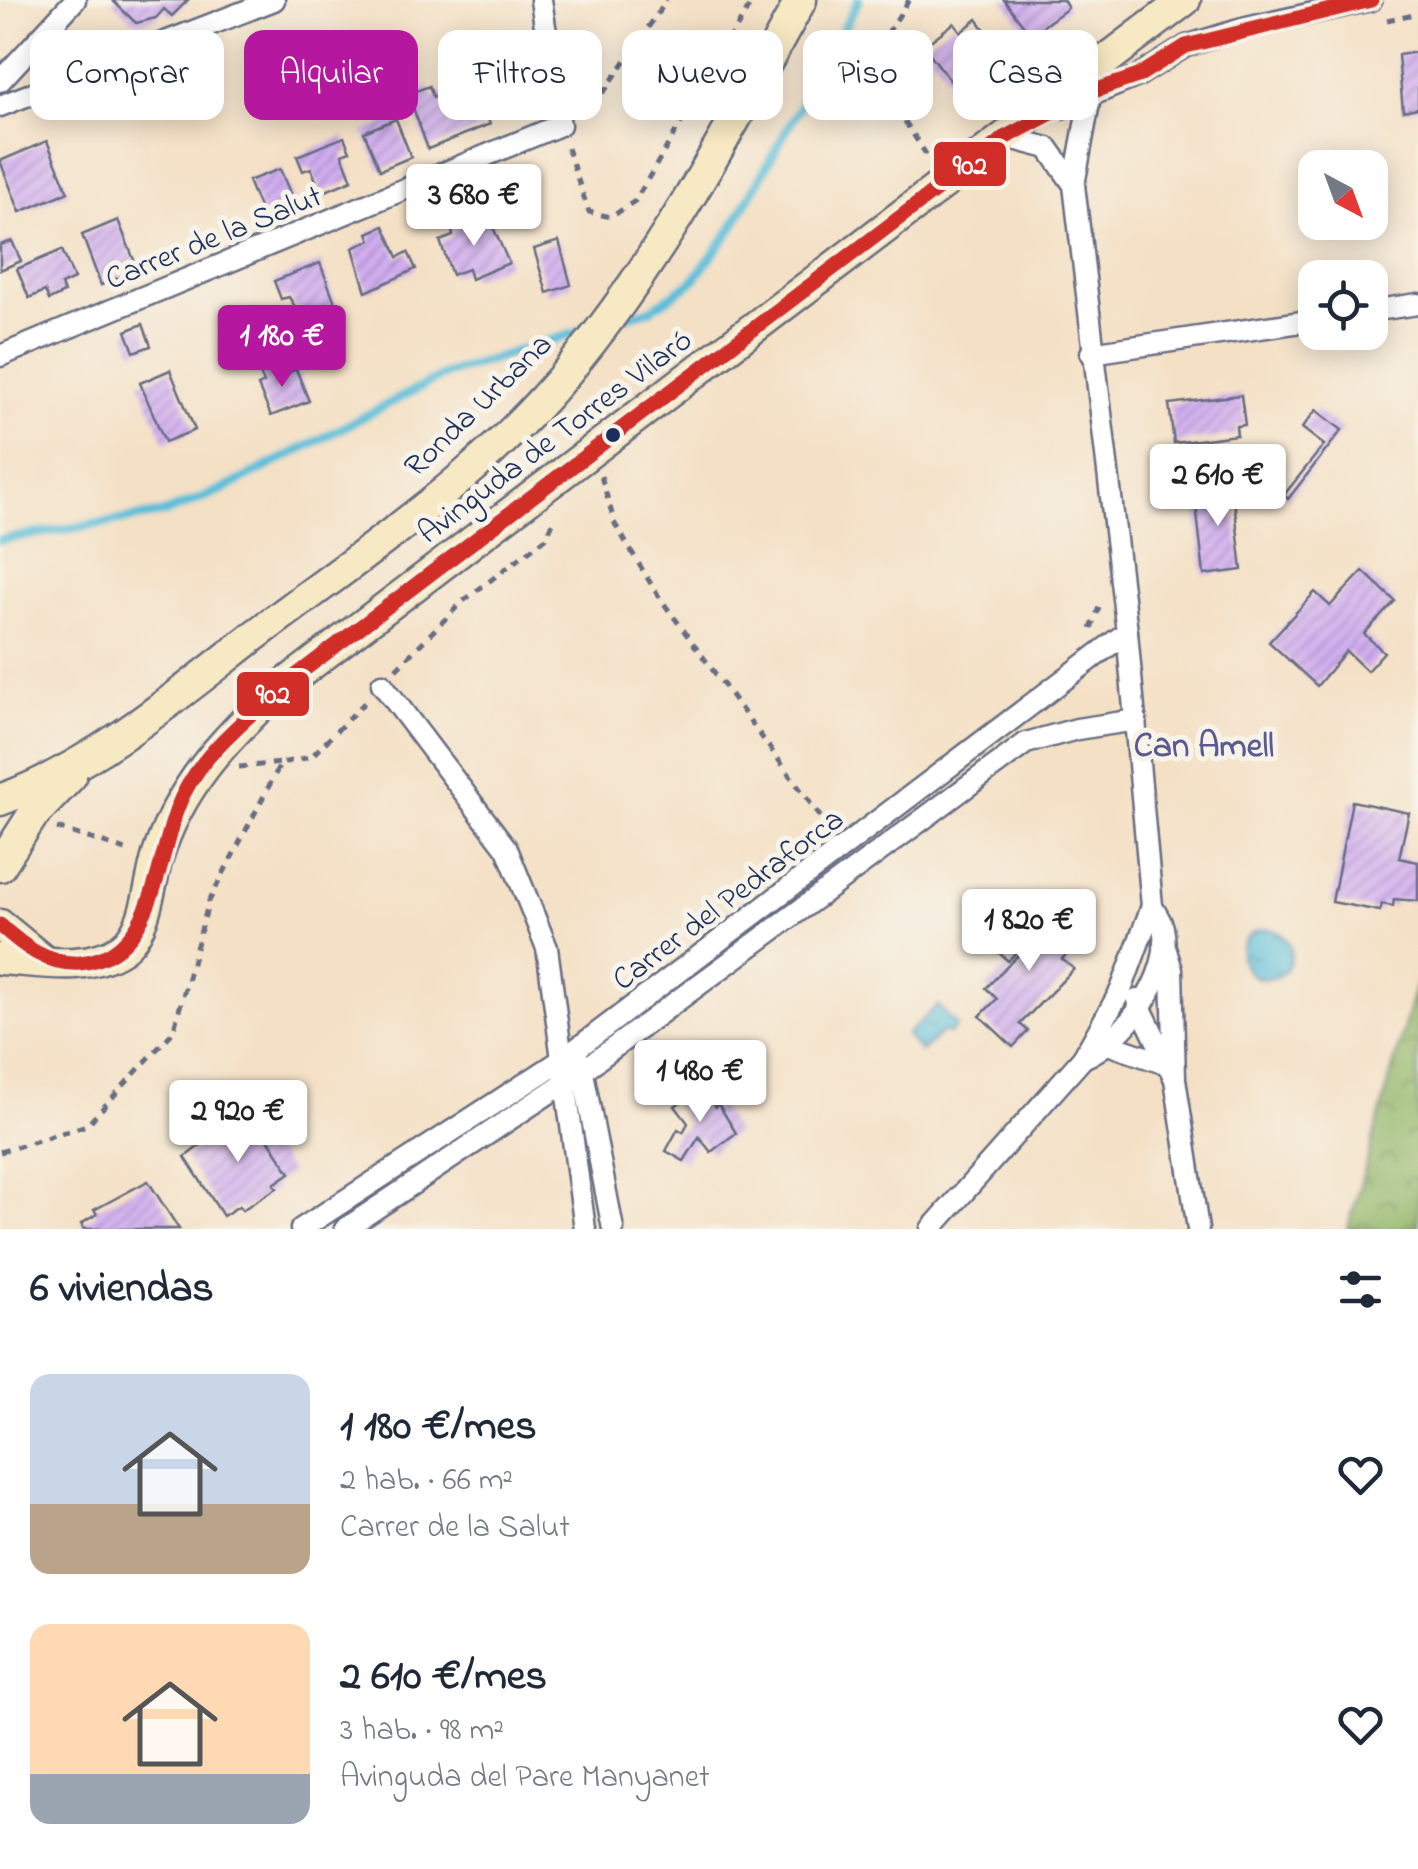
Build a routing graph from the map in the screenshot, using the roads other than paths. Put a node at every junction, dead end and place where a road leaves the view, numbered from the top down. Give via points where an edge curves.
1 (75, 0) edge
2 (274, 0) edge
3 (541, 0) edge
4 (802, 0) edge
5 (1185, 0) edge
6 (1371, 0) edge
7 (0, 82) edge
8 (1098, 90) edge
9 (0, 106) edge
10 (1038, 120) edge
11 (1086, 120) edge
12 (1006, 137) junction
13 (1074, 185) junction
14 (1418, 304) edge
15 (1388, 309) edge
16 (1298, 322) edge
17 (1090, 353) junction
18 (0, 356) edge
19 (1127, 632) junction
20 (382, 684) road end
21 (1136, 720) junction
22 (89, 756) junction
23 (0, 800) edge
24 (0, 866) edge
25 (0, 926) edge
26 (1152, 941) junction
27 (0, 958) edge
28 (44, 961) junction
29 (1113, 1002) junction
30 (1140, 1005) junction
31 (1175, 1014) junction
32 (1108, 1044) junction
33 (565, 1050) junction
34 (1083, 1058) junction
35 (585, 1069) junction
36 (1170, 1071) junction
37 (564, 1083) junction
38 (301, 1229) edge
39 (346, 1229) edge
40 (585, 1229) edge
41 (612, 1229) edge
42 (931, 1229) edge
43 (1198, 1229) edge

1 - 7 street
2 - 9 street
3 - 18 street, Carrer de la Salut via 560,125
4 - 22 street, Ronda Urbana via 672,223 545,398 398,526
5 - 12 street, Avinguda de Torres Vilaró
6 - 8 street via 1186,46 1138,76
10 - 12 street
11 - 13 street
12 - 13 street via 1048,148
12 - 28 street, Avinguda de Torres Vilaró via 276,691 185,790 131,941 106,957
13 - 17 street
14 - 15 street
16 - 17 street
17 - 19 street
19 - 21 street
19 - 33 street, Carrer del Pedraforca
20 - 33 street via 506,849 547,948
21 - 26 street
21 - 35 street, Carrer del Pedraforca via 1026,744
22 - 23 street, Ronda Urbana
22 - 24 street, Ronda Urbana via 31,818
25 - 28 street
26 - 29 street
26 - 30 street via 1152,986
26 - 31 street via 1172,970
27 - 28 street, Avinguda de Torres Vilaró
29 - 30 street
29 - 34 street
30 - 31 street
30 - 32 street
30 - 36 street
31 - 36 street
32 - 34 street
32 - 36 street
33 - 35 street
33 - 37 street
33 - 38 street, Carrer del Pedraforca
34 - 42 street
35 - 37 street, Carrer del Pedraforca
35 - 41 street
36 - 43 street
37 - 39 street, Carrer del Pedraforca
37 - 40 street

